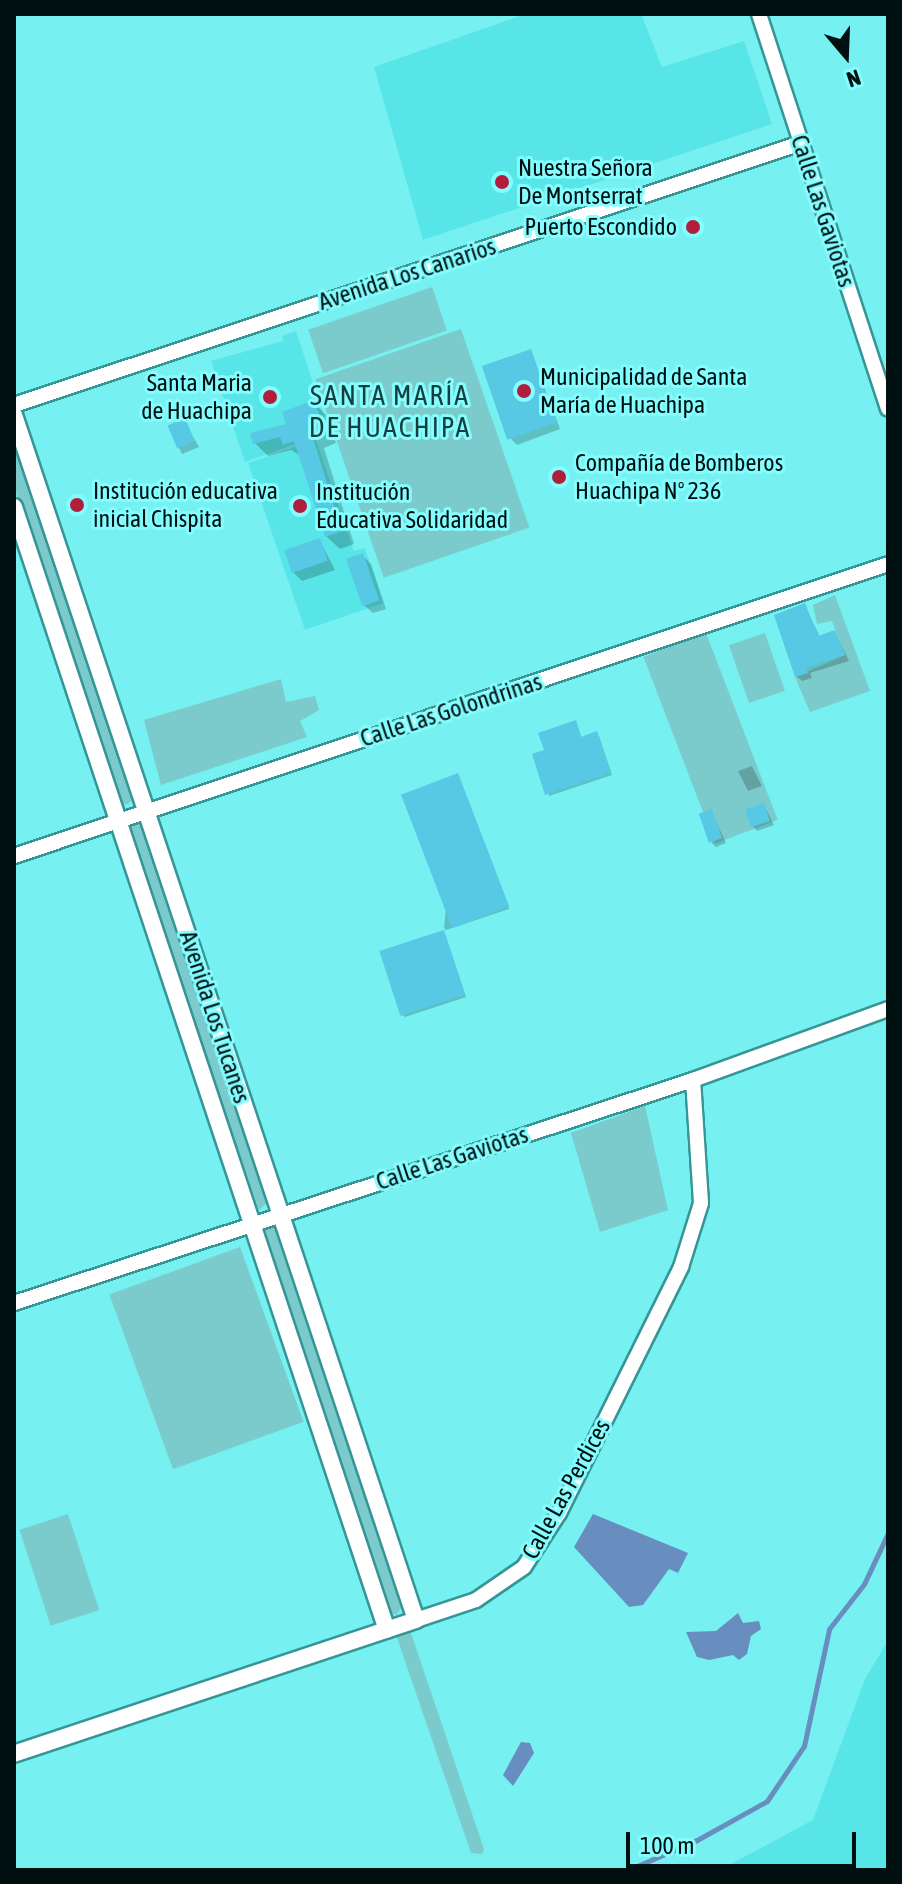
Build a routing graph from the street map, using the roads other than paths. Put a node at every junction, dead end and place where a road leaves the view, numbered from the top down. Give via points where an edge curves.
1 (759, 14) edge
2 (801, 143) junction
3 (14, 405) edge
4 (888, 408) edge
5 (14, 415) edge
6 (14, 507) edge
7 (888, 564) edge
8 (148, 811) junction
9 (119, 821) junction
10 (14, 856) edge
11 (888, 1009) edge
12 (693, 1080) junction
13 (280, 1215) junction
14 (251, 1224) junction
15 (14, 1303) edge
16 (416, 1620) junction
17 (387, 1630) junction
18 (14, 1754) edge

1 - 2 street, Calle Las Gaviotas
2 - 3 street, Avenida Los Canarios
2 - 4 street, Calle Las Gaviotas
5 - 8 street, Avenida Los Tucanes
6 - 9 street, Avenida Los Tucanes
7 - 8 street, Calle Las Golondrinas
8 - 9 street, Calle Las Golondrinas
8 - 13 street, Avenida Los Tucanes
9 - 10 street, Calle Las Golondrinas
9 - 14 street, Avenida Los Tucanes
11 - 12 street, Calle Las Gaviotas
12 - 13 street, Calle Las Gaviotas
12 - 16 street, Calle Las Perdices via 701,1203 681,1267 559,1513 524,1567 476,1600
13 - 14 street, Calle Las Gaviotas
13 - 16 street, Avenida Los Tucanes
14 - 15 street, Calle Las Gaviotas
14 - 17 street, Avenida Los Tucanes
16 - 17 street, Calle Las Perdices
17 - 18 street, Calle Las Perdices

